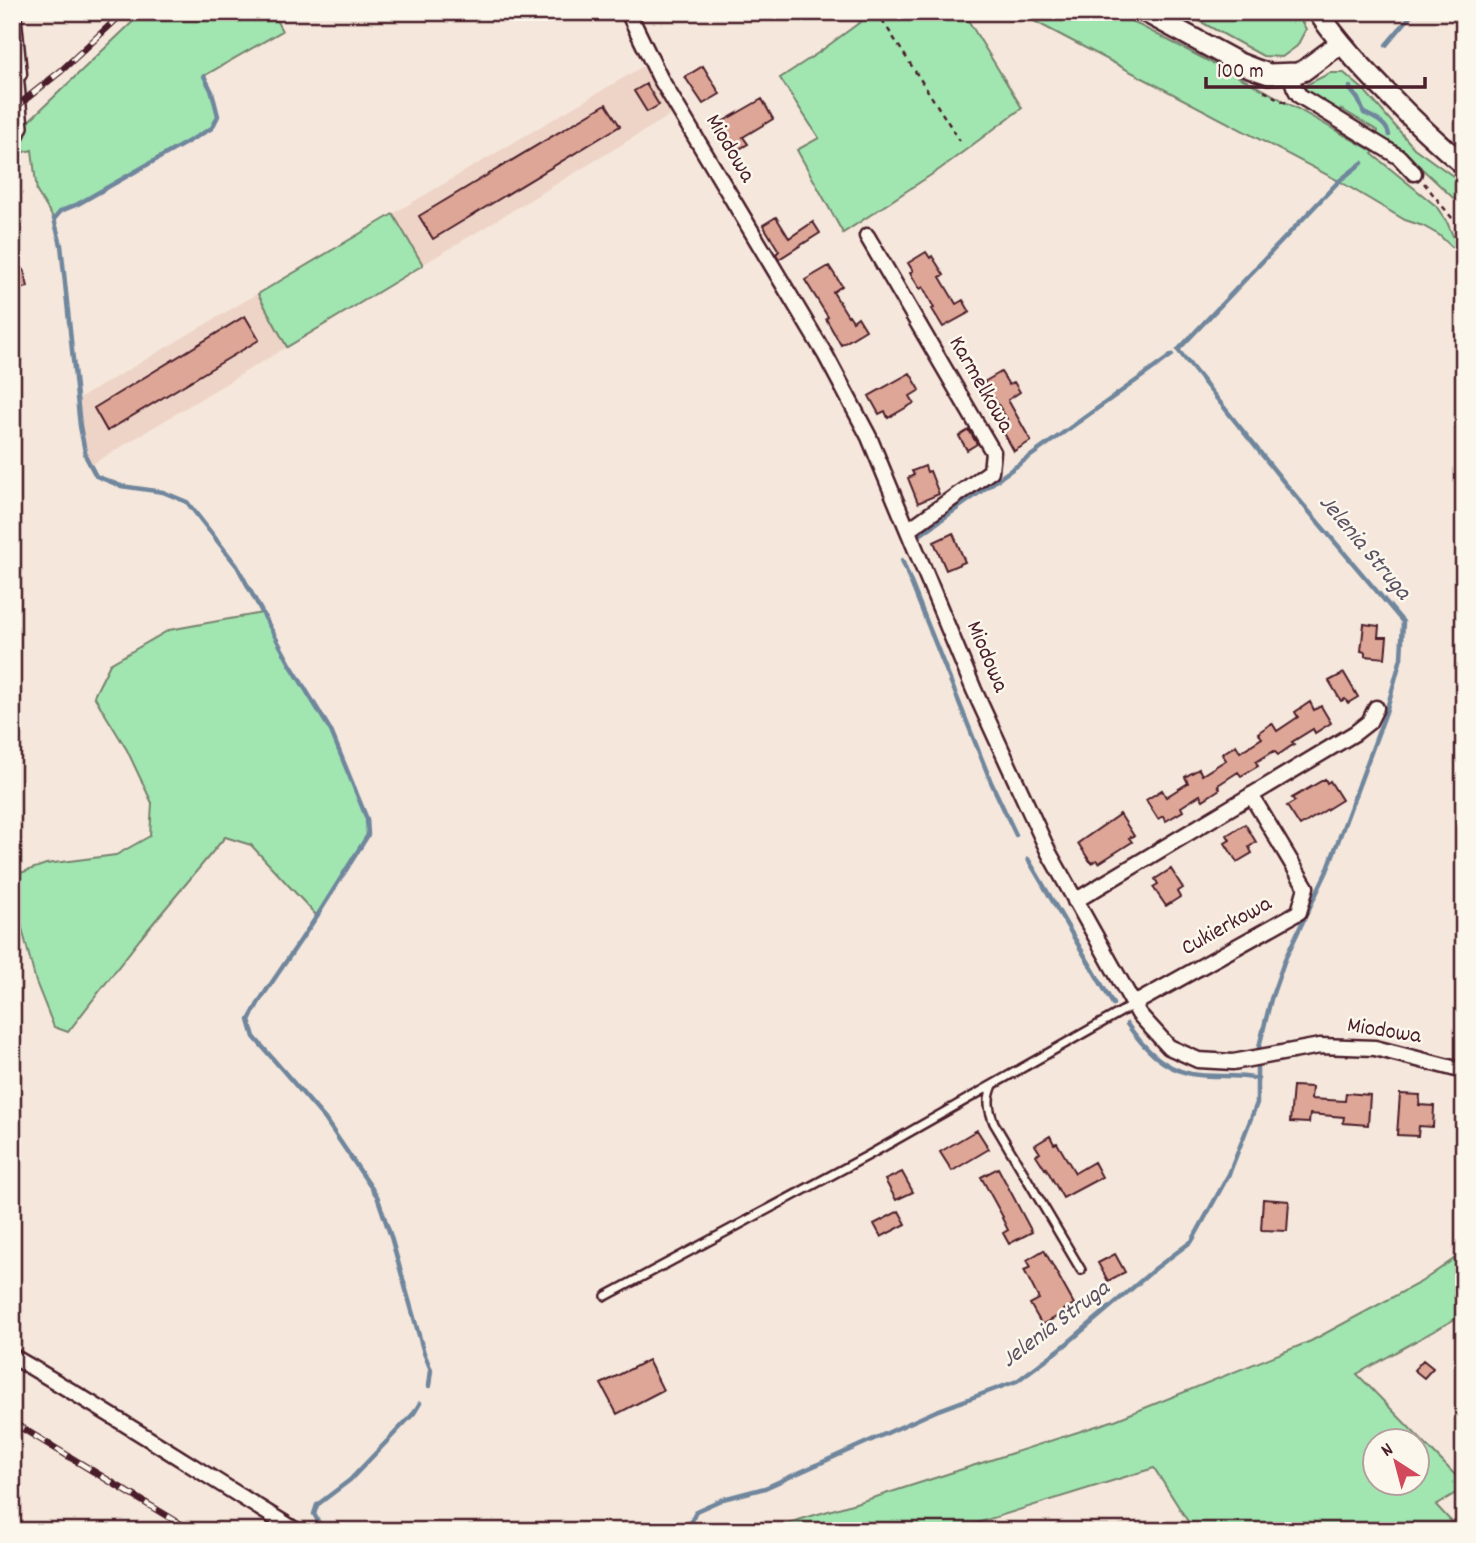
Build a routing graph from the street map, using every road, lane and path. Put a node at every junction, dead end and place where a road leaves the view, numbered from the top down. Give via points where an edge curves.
1 (13, 12) edge
2 (628, 12) edge
3 (877, 12) edge
4 (1145, 12) edge
5 (1318, 12) edge
6 (1341, 43) junction
7 (1291, 73) junction
8 (19, 74) junction
9 (12, 88) edge
10 (960, 141) dead end
11 (12, 154) edge
12 (1464, 165) edge
13 (1414, 173) dead end
14 (867, 236) dead end
15 (908, 530) junction
16 (1376, 708) dead end
17 (1251, 796) junction
18 (1075, 901) junction
19 (1134, 1004) junction
20 (1464, 1071) edge
21 (994, 1084) junction
22 (1081, 1270) dead end
23 (606, 1296) dead end
24 (12, 1356) edge
25 (298, 1531) edge

1 - 8 street
2 - 15 street, Miodowa via 660,78 826,356 869,437
3 - 10 path
4 - 7 street via 1239,63 1269,74
5 - 6 street
6 - 7 street via 1303,71
6 - 12 street via 1411,118
7 - 13 street via 1300,96 1399,157
8 - 9 lane
8 - 11 lane via 24,127
14 - 15 street, Karmelkowa via 993,452 991,471
15 - 18 street, Miodowa via 980,703
16 - 17 street via 1369,722 1354,733
17 - 18 street
17 - 19 street, Cukierkowa via 1306,887 1299,912
18 - 19 street, Miodowa
19 - 20 street, Miodowa via 1169,1047 1198,1060 1233,1062 1334,1046 1375,1048
19 - 21 lane
21 - 22 lane via 988,1098 994,1123
21 - 23 lane
24 - 25 street

